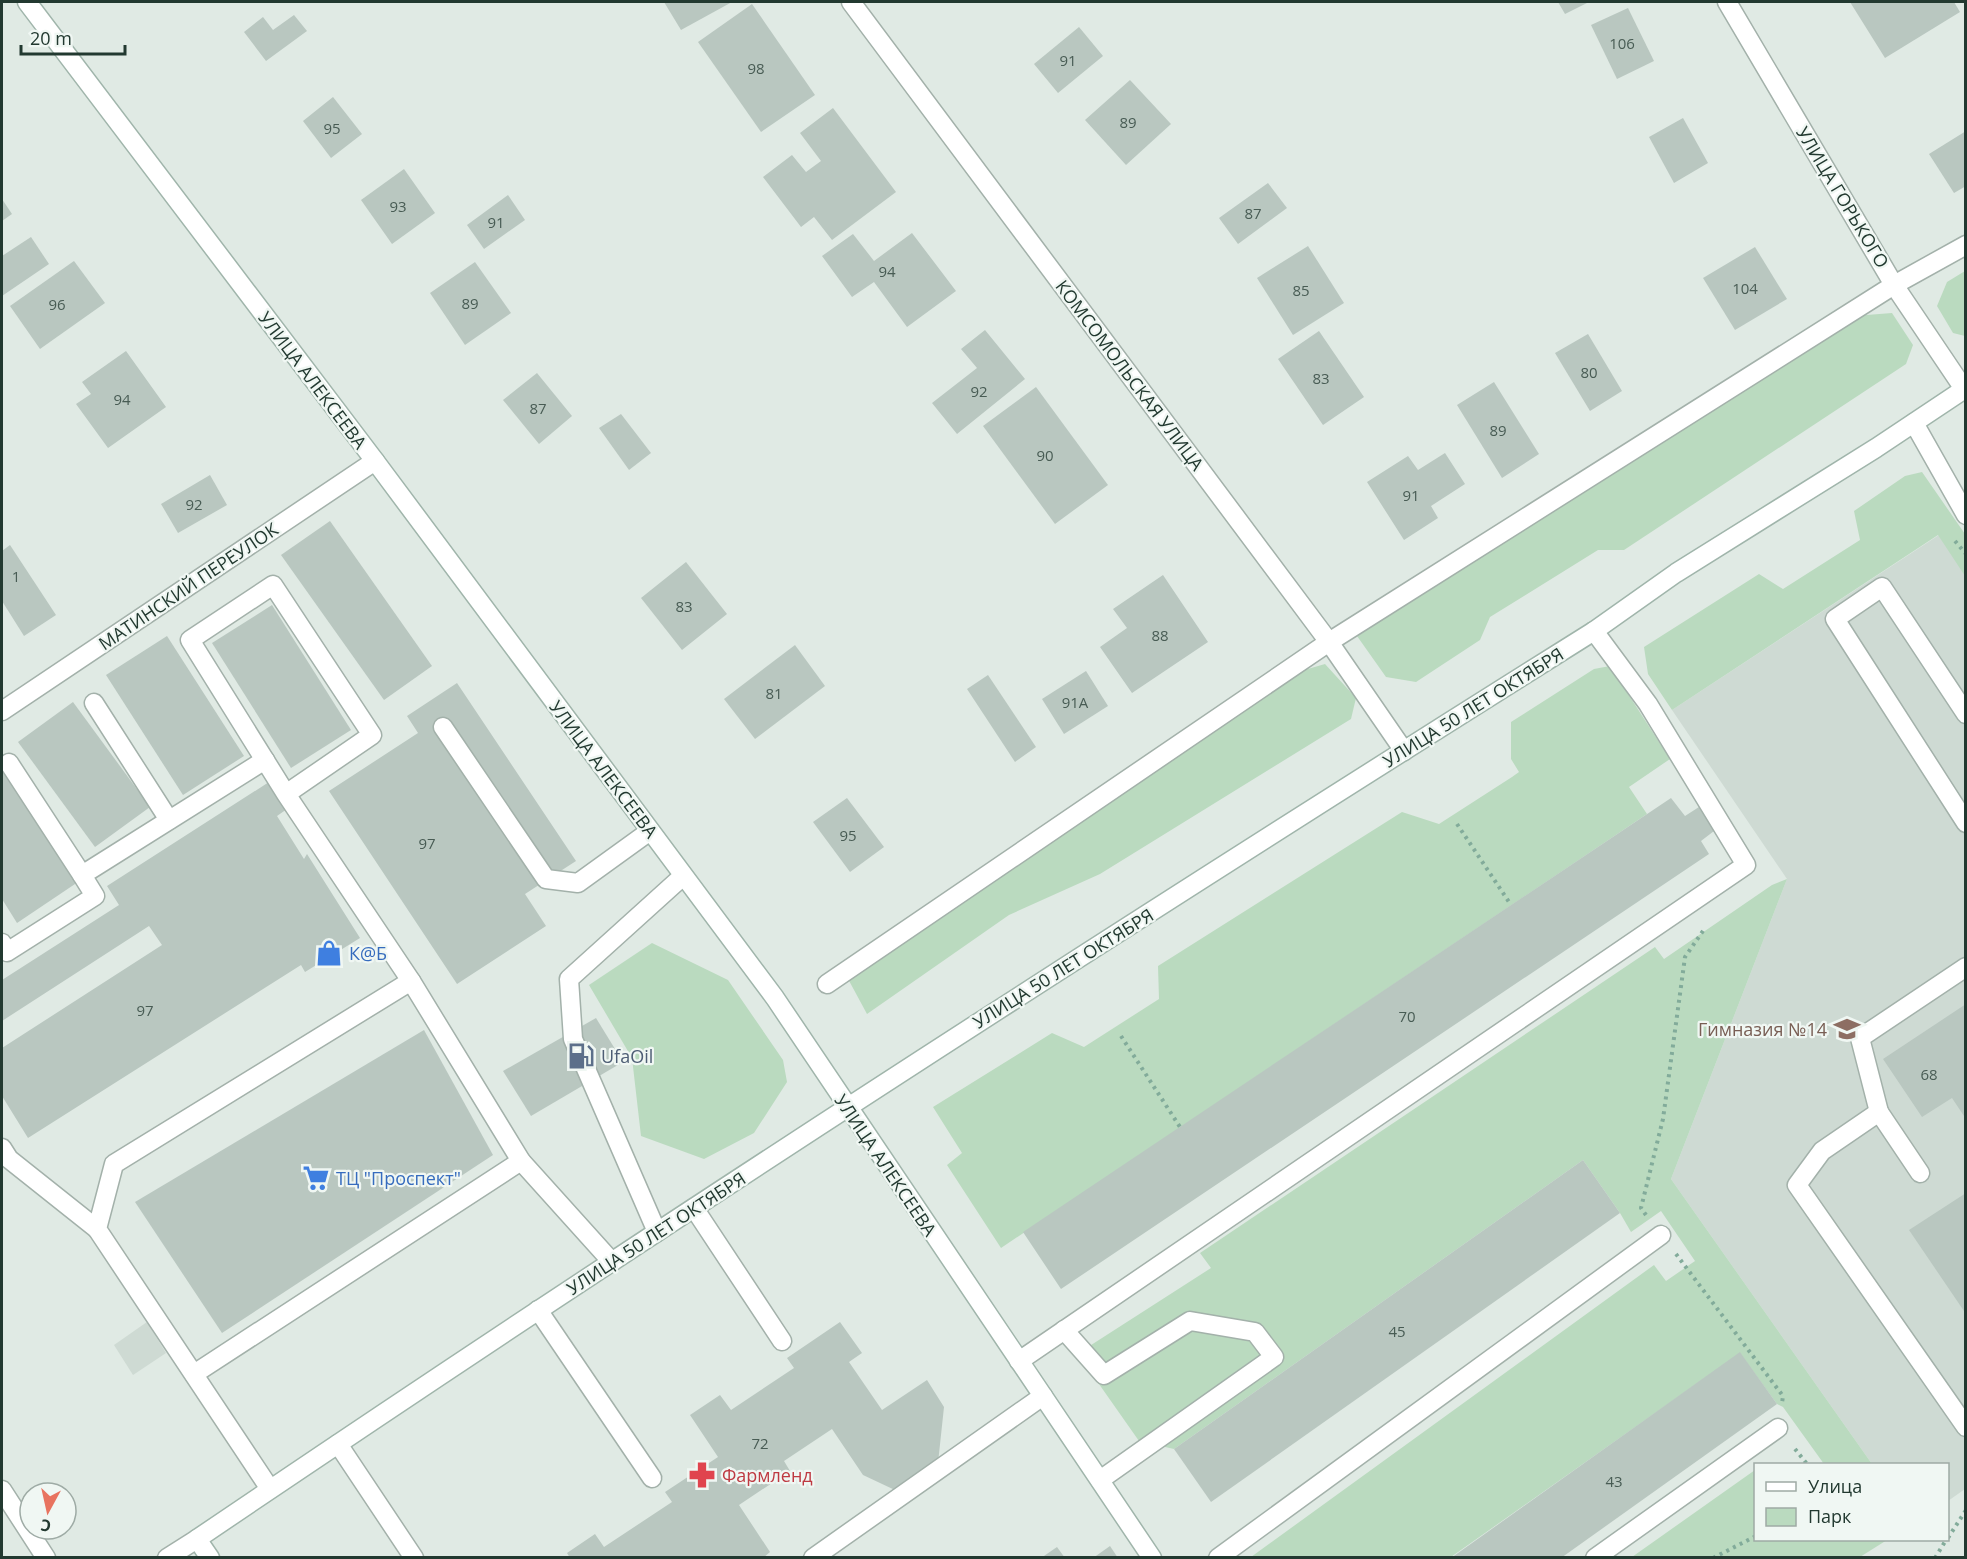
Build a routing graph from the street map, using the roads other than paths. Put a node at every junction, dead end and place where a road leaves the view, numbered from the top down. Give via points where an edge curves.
1 (27, 2) edge
2 (851, 2) edge
3 (1727, 2) edge
4 (1965, 245) edge
5 (1894, 285) junction
6 (1965, 389) edge
7 (1914, 423) junction
8 (375, 461) junction
9 (1965, 515) edge
10 (1594, 632) junction
11 (1329, 642) junction
12 (94, 703) dead end
13 (2, 711) edge
14 (1965, 714) edge
15 (443, 728) dead end
16 (1404, 751) junction
17 (265, 760) junction
18 (9, 763) dead end
19 (286, 794) junction
20 (169, 820) junction
21 (1965, 823) edge
22 (650, 831) junction
23 (82, 875) junction
24 (683, 876) junction
25 (2, 943) edge
26 (1965, 967) edge
27 (411, 981) junction
28 (827, 984) dead end
29 (847, 1107) junction
30 (1879, 1112) junction
31 (2, 1148) edge
32 (521, 1161) junction
33 (1920, 1173) dead end
34 (694, 1208) junction
35 (97, 1229) junction
36 (657, 1232) junction
37 (1661, 1235) road end
38 (612, 1262) junction
39 (538, 1310) junction
40 (1064, 1330) junction
41 (782, 1341) dead end
42 (1019, 1360) junction
43 (194, 1374) junction
44 (1043, 1396) junction
45 (1965, 1427) edge
46 (1778, 1428) road end
47 (338, 1444) junction
48 (652, 1478) dead end
49 (1100, 1480) junction
50 (270, 1489) junction
51 (2, 1490) edge
52 (197, 1539) junction
53 (46, 1557) edge
54 (167, 1557) edge
55 (210, 1557) edge
56 (414, 1557) edge
57 (813, 1557) edge
58 (1152, 1557) edge
59 (1218, 1557) edge
60 (1595, 1557) edge

1 - 8 main road, УЛИЦА АЛЕКСЕЕВА
2 - 11 main road, КОМСОМОЛЬСКАЯ УЛИЦА
3 - 5 main road, УЛИЦА ГОРЬКОГО
4 - 5 main road
5 - 6 main road, УЛИЦА ГОРЬКОГО
5 - 11 main road
6 - 7 main road, УЛИЦА 50 ЛЕТ ОКТЯБРЯ
7 - 9 main road
7 - 10 main road, УЛИЦА 50 ЛЕТ ОКТЯБРЯ via 1676,573
8 - 13 main road, МАТИНСКИЙ ПЕРЕУЛОК
8 - 22 main road, УЛИЦА АЛЕКСЕЕВА
10 - 16 main road, УЛИЦА 50 ЛЕТ ОКТЯБРЯ
10 - 40 main road via 1648,704 1746,865
11 - 16 main road, КОМСОМОЛЬСКАЯ УЛИЦА
11 - 28 main road
12 - 20 main road
14 - 21 main road via 1882,587 1835,620
15 - 22 main road via 546,879 578,883
16 - 29 main road, УЛИЦА 50 ЛЕТ ОКТЯБРЯ
17 - 19 main road
17 - 19 main road via 190,640 273,585 372,735
17 - 20 main road
18 - 23 main road
19 - 27 main road
20 - 23 main road
22 - 24 main road, УЛИЦА АЛЕКСЕЕВА
23 - 25 main road via 95,896 7,952
24 - 29 main road, УЛИЦА АЛЕКСЕЕВА via 782,1008
24 - 36 main road via 569,979 573,1039
26 - 30 main road via 1860,1038
27 - 32 main road
27 - 35 main road via 114,1164
29 - 34 main road, УЛИЦА 50 ЛЕТ ОКТЯБРЯ
29 - 42 main road, УЛИЦА АЛЕКСЕЕВА
30 - 33 main road
30 - 45 main road via 1822,1151 1797,1185
31 - 35 main road via 9,1159
32 - 38 main road
32 - 43 main road
34 - 36 main road, УЛИЦА 50 ЛЕТ ОКТЯБРЯ
34 - 41 main road
35 - 43 main road
36 - 38 main road, УЛИЦА 50 ЛЕТ ОКТЯБРЯ
37 - 59 main road
38 - 39 main road, УЛИЦА 50 ЛЕТ ОКТЯБРЯ
39 - 47 main road, УЛИЦА 50 ЛЕТ ОКТЯБРЯ
39 - 48 main road
40 - 42 main road
40 - 49 main road via 1104,1375 1190,1321 1255,1332 1274,1357
42 - 44 main road, УЛИЦА АЛЕКСЕЕВА
43 - 50 main road
44 - 49 main road, УЛИЦА АЛЕКСЕЕВА
44 - 57 main road
46 - 60 main road
47 - 50 main road, УЛИЦА 50 ЛЕТ ОКТЯБРЯ
47 - 56 main road
49 - 58 main road, УЛИЦА АЛЕКСЕЕВА
50 - 52 main road, УЛИЦА 50 ЛЕТ ОКТЯБРЯ
51 - 53 main road
52 - 54 main road, УЛИЦА 50 ЛЕТ ОКТЯБРЯ
52 - 55 main road

